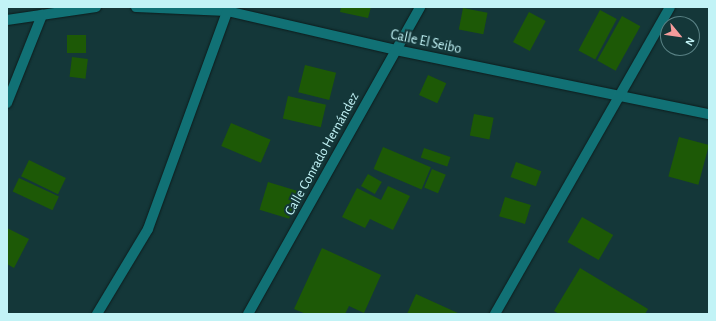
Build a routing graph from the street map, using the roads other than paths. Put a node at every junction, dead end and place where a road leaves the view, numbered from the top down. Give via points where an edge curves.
1 (96, 7) edge
2 (136, 7) edge
3 (420, 7) edge
4 (670, 7) edge
5 (228, 9) edge
6 (42, 15) junction
7 (7, 20) edge
8 (396, 50) junction
9 (621, 96) junction
10 (7, 103) edge
11 (709, 114) edge
12 (97, 314) edge
13 (248, 314) edge
14 (495, 314) edge

1 - 6 street
2 - 5 street, Calle El Seibo
3 - 8 street, Calle Conrado Hernández
4 - 9 street
5 - 8 street, Calle El Seibo
5 - 12 street via 148,229
6 - 7 street
6 - 10 street
8 - 9 street, Calle El Seibo
8 - 13 street, Calle Conrado Hernández
9 - 11 street, Calle El Seibo
9 - 14 street

